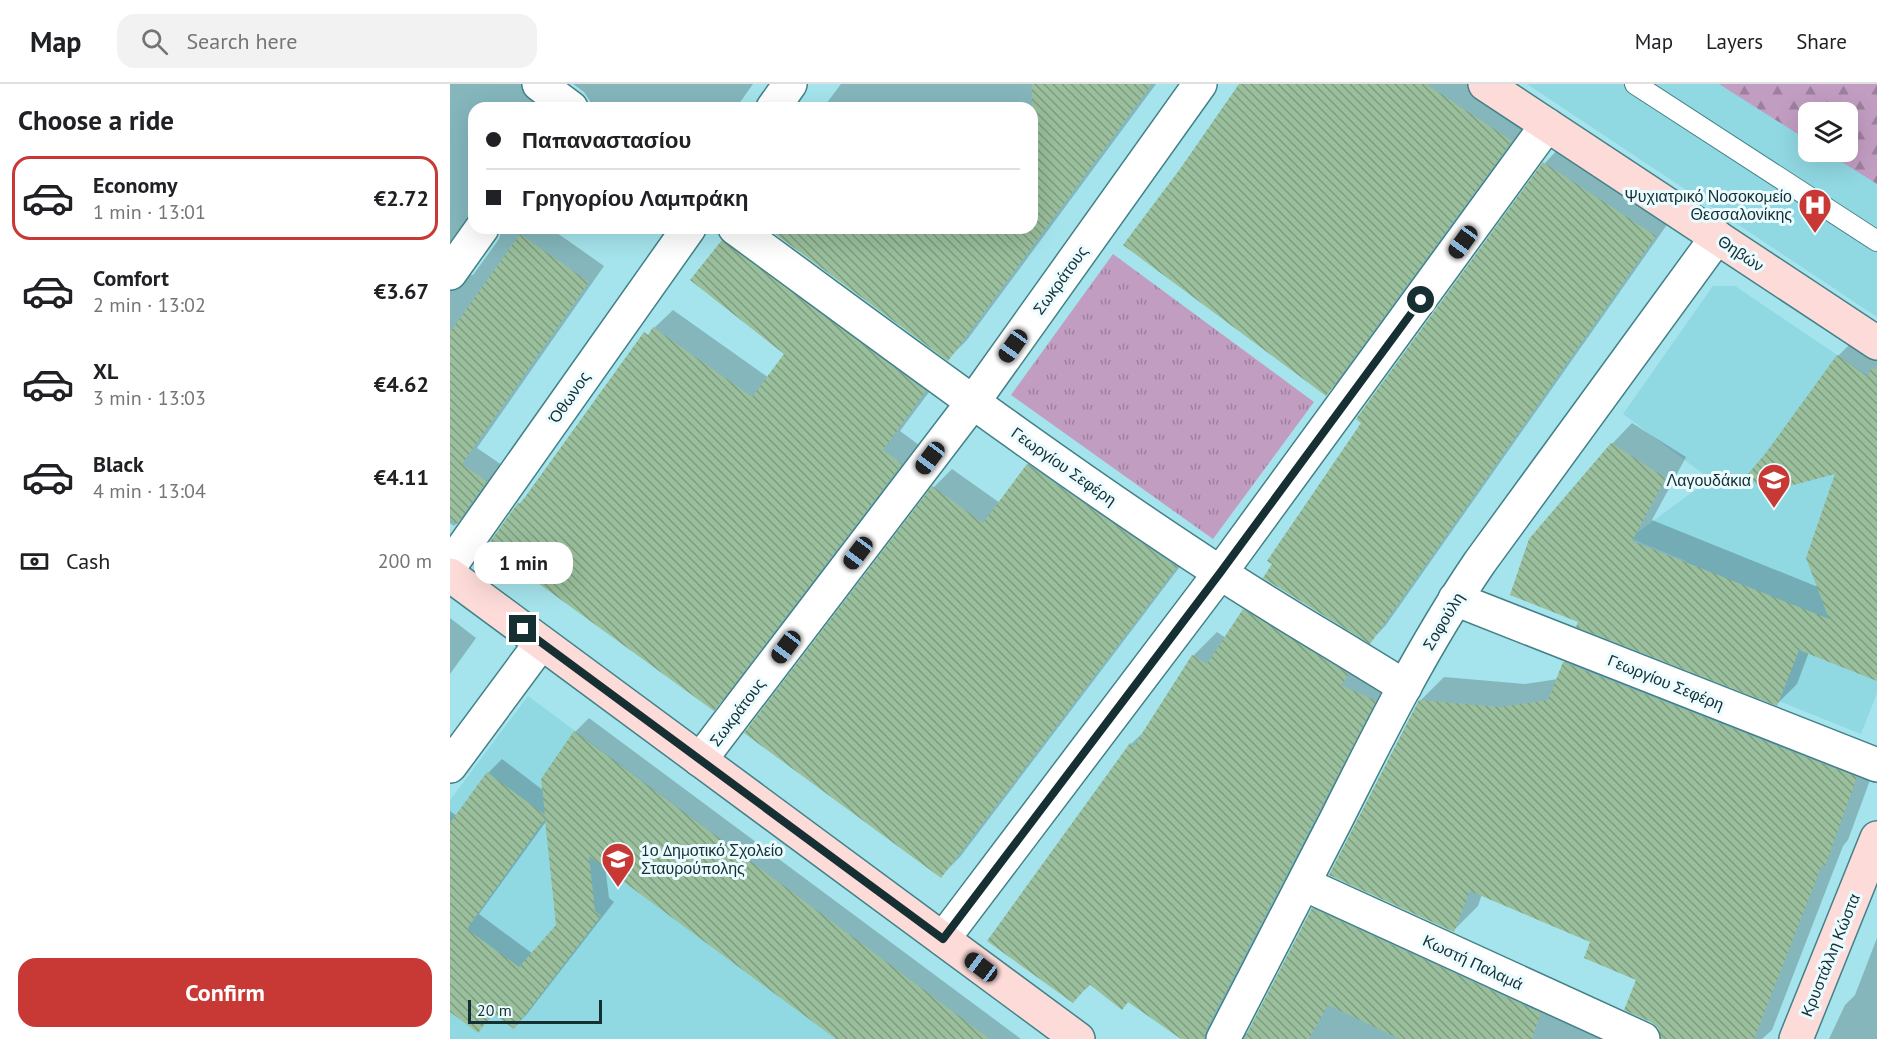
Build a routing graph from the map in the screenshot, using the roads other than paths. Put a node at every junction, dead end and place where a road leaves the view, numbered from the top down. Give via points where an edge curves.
1 (539, 84) edge
2 (790, 84) edge
3 (1200, 84) edge
4 (1485, 84) edge
5 (1635, 84) edge
6 (573, 102) edge
7 (777, 102) edge
8 (1547, 125) junction
9 (478, 234) edge
10 (684, 234) edge
11 (743, 234) edge
12 (1717, 237) junction
13 (1877, 241) edge
14 (450, 273) edge
15 (1877, 343) edge
16 (973, 402) junction
17 (450, 566) edge
18 (1220, 573) junction
19 (450, 575) edge
20 (1455, 599) junction
21 (541, 643) junction
22 (1405, 687) junction
23 (700, 760) junction
24 (1877, 765) edge
25 (450, 766) edge
26 (1877, 838) edge
27 (1304, 884) junction
28 (943, 939) junction
29 (1078, 1039) edge
30 (1223, 1039) edge
31 (1643, 1039) edge
32 (1796, 1039) edge

1 - 6 street
2 - 7 street
3 - 16 street, Σωκράτους
4 - 8 street, Θηβών
5 - 13 lane
8 - 12 street, Θηβών
8 - 18 street
9 - 14 street
10 - 17 street, Όθωνος
11 - 16 street, Γεωργίου Σεφέρη
12 - 15 street, Θηβών
12 - 20 street, Σοφούλη
16 - 18 street, Γεωργίου Σεφέρη
16 - 23 street, Σωκράτους
18 - 22 street, Γεωργίου Σεφέρη
18 - 28 street
19 - 21 street
20 - 22 street, Σοφούλη
20 - 24 street, Γεωργίου Σεφέρη
21 - 23 street
21 - 25 street
22 - 27 street, Σοφούλη
23 - 28 street
26 - 32 street, Κρυστάλλη Κώστα
27 - 30 street, Σοφούλη
27 - 31 street, Κωστή Παλαμά
28 - 29 street

